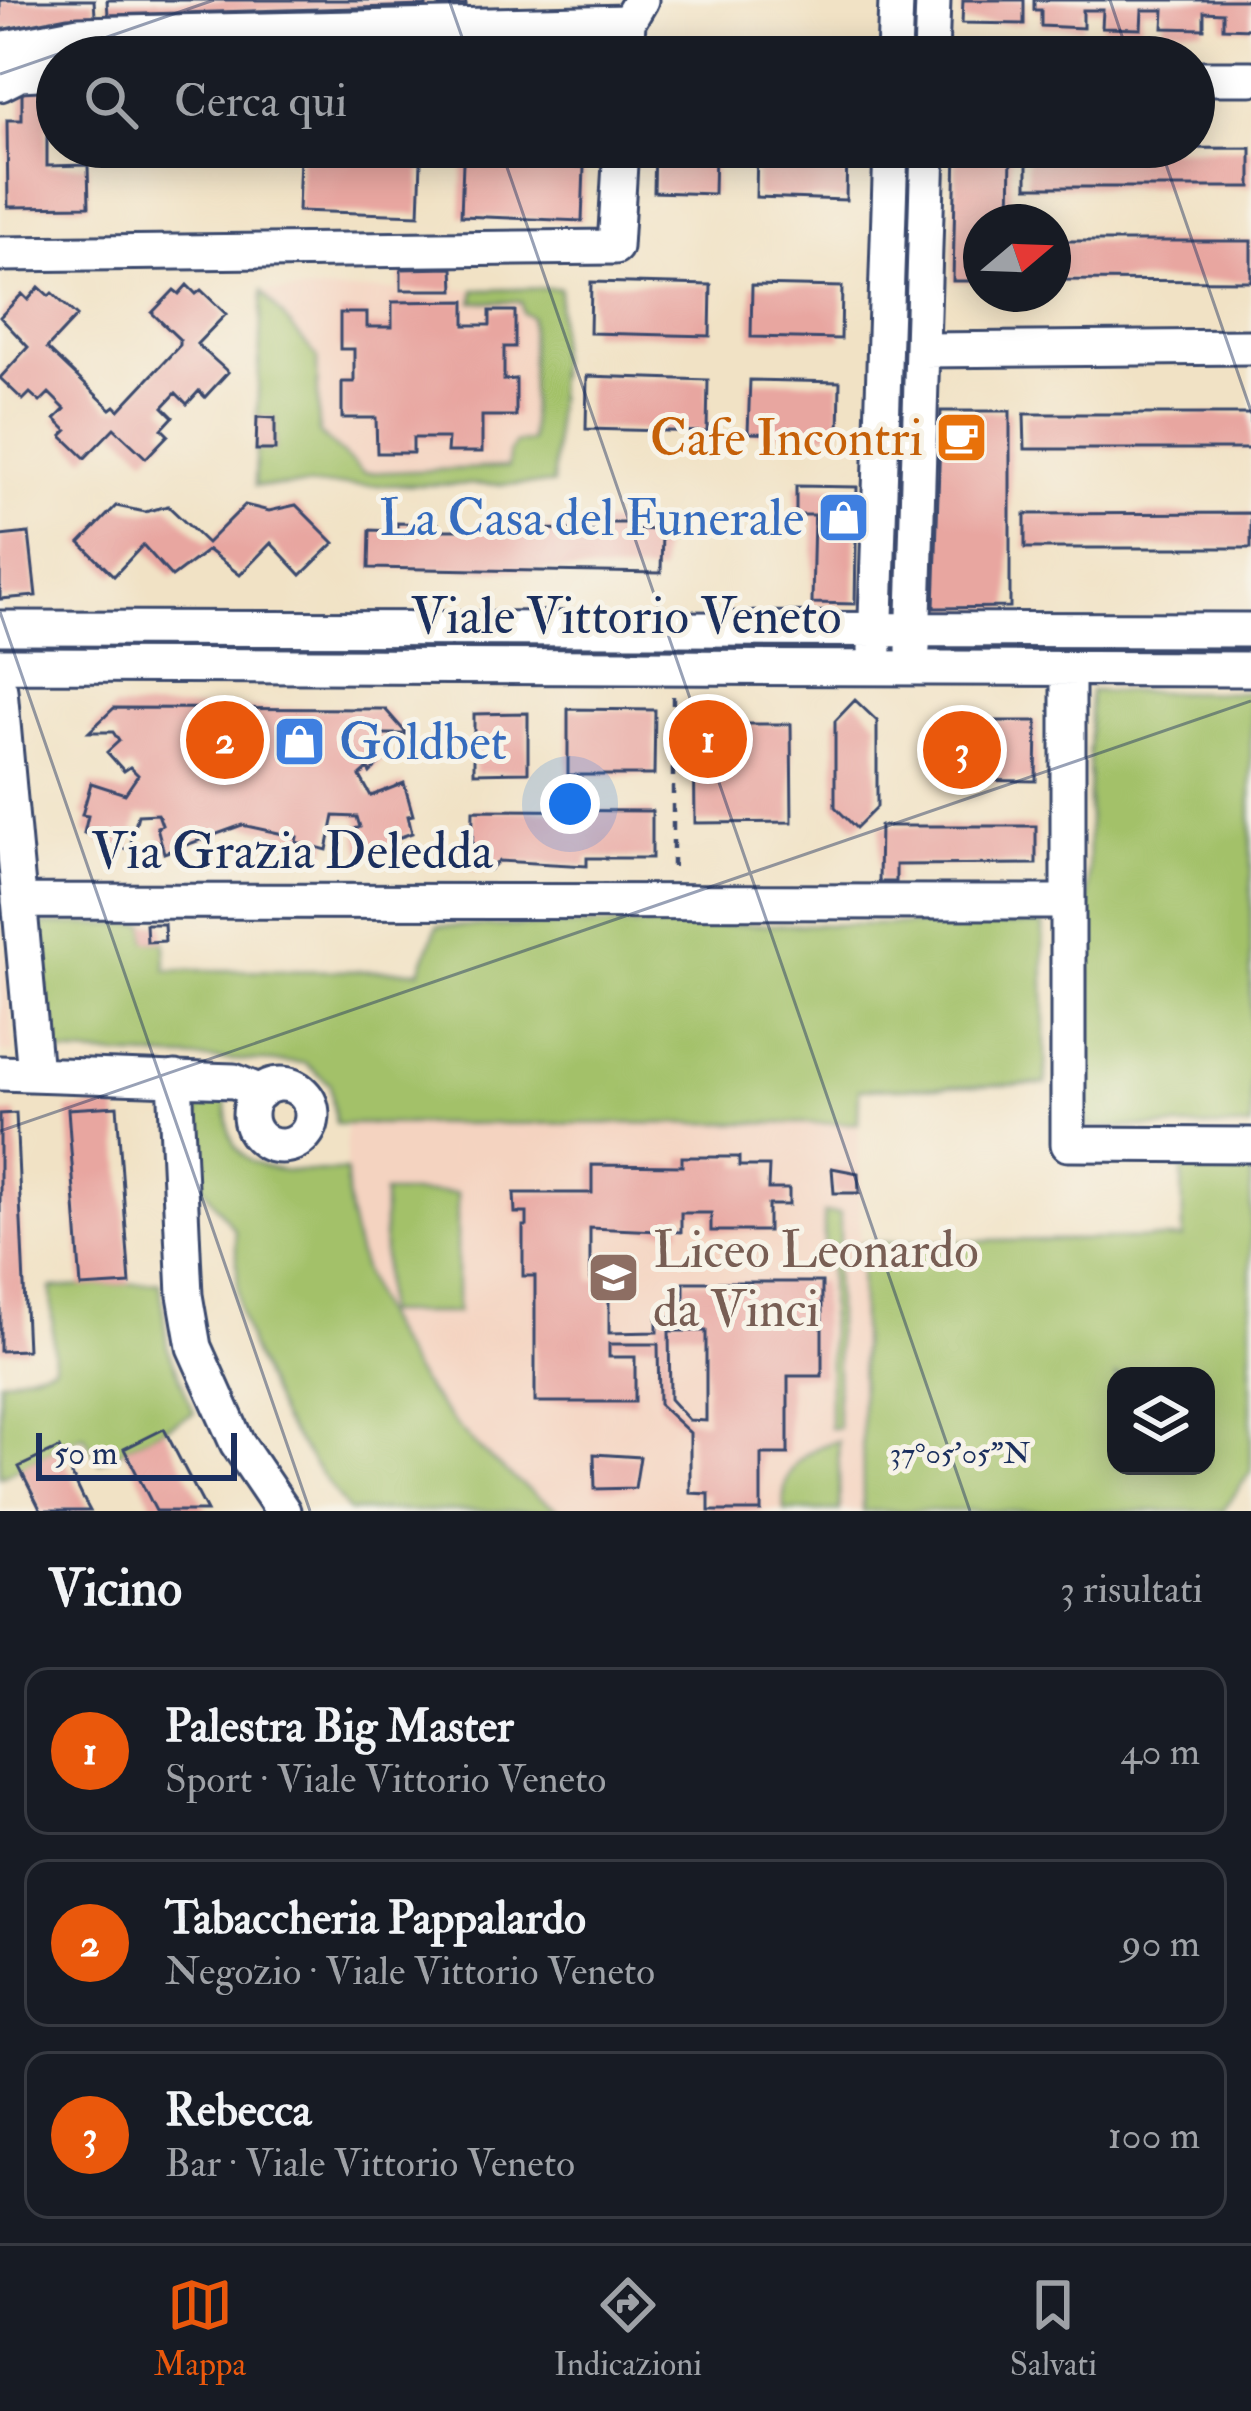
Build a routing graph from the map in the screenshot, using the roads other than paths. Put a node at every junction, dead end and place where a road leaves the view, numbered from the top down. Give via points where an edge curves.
1 (896, 0) edge
2 (933, 0) edge
3 (634, 11) edge
4 (68, 36) edge
5 (115, 36) edge
6 (349, 36) edge
7 (895, 36) edge
8 (932, 36) edge
9 (36, 42) edge
10 (0, 49) edge
11 (36, 73) edge
12 (1215, 77) edge
13 (1251, 78) edge
14 (0, 84) edge
15 (619, 168) edge
16 (890, 168) edge
17 (927, 168) edge
18 (0, 254) edge
19 (887, 261) junction
20 (925, 262) junction
21 (1251, 347) edge
22 (922, 350) junction
23 (0, 628) edge
24 (876, 629) junction
25 (914, 630) junction
26 (1251, 630) edge
27 (0, 665) edge
28 (875, 667) junction
29 (913, 668) junction
30 (1068, 669) junction
31 (1251, 669) edge
32 (0, 690) edge
33 (19, 901) junction
34 (1068, 902) junction
35 (0, 1073) edge
36 (35, 1074) junction
37 (175, 1078) junction
38 (261, 1092) dead end
39 (1251, 1145) edge
40 (283, 1511) edge

1 - 7 street
2 - 8 street
3 - 6 street
4 - 5 street
9 - 10 street
11 - 14 street
12 - 13 street
15 - 18 street via 615,247
16 - 19 street
17 - 20 street
19 - 20 street
19 - 24 street
20 - 22 street
21 - 22 street
22 - 25 street
23 - 24 street, Viale Vittorio Veneto
24 - 25 street, Viale Vittorio Veneto
24 - 28 street
25 - 26 street, Viale Vittorio Veneto
25 - 29 street
27 - 28 street, Viale Vittorio Veneto
28 - 29 street, Viale Vittorio Veneto
29 - 30 street, Viale Vittorio Veneto
30 - 31 street, Viale Vittorio Veneto
30 - 34 street
32 - 33 street
33 - 34 street, Via Grazia Deledda
33 - 36 street
34 - 39 street via 1068,1144
35 - 36 street
36 - 37 street
37 - 38 street via 234,1081
37 - 40 street via 194,1347 237,1443

